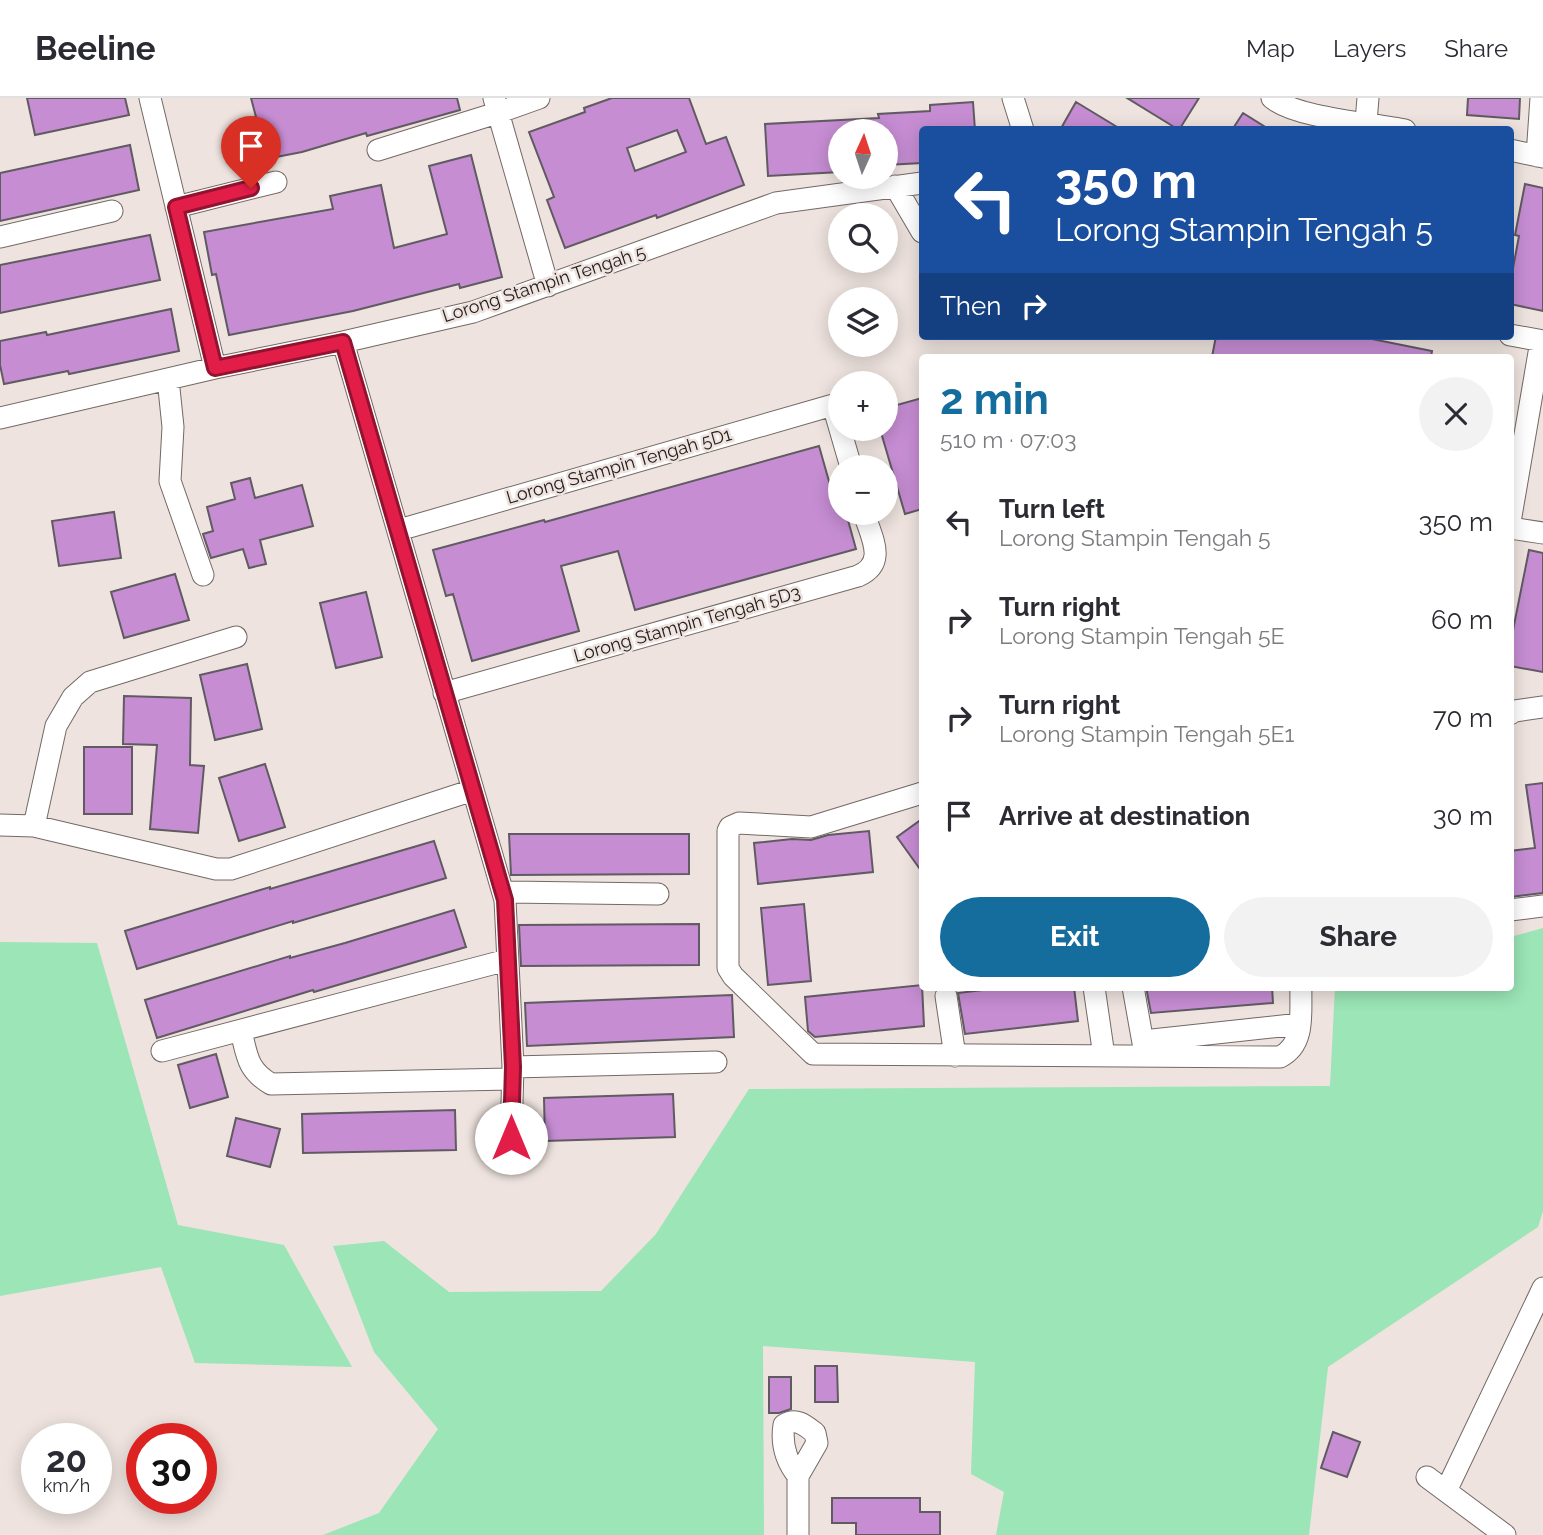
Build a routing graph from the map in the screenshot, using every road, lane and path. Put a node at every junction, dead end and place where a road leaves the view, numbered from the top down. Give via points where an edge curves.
1 (150, 98) edge
2 (539, 98) edge
3 (1013, 98) edge
4 (1272, 98) edge
5 (1368, 98) edge
6 (1541, 98) edge
7 (495, 106) edge
8 (1366, 122) junction
9 (1022, 126) edge
10 (1386, 126) edge
11 (378, 150) dead end
12 (1514, 151) edge
13 (1540, 156) edge
14 (275, 182) dead end
15 (919, 183) edge
16 (898, 186) edge
17 (874, 189) edge
18 (897, 189) edge
19 (176, 207) junction
20 (112, 211) dead end
21 (919, 227) edge
22 (0, 237) edge
23 (548, 286) junction
24 (1514, 336) edge
25 (1542, 341) edge
26 (343, 342) junction
27 (215, 368) junction
28 (168, 379) junction
29 (828, 406) edge
30 (0, 418) edge
31 (1533, 446) edge
32 (1514, 493) edge
33 (867, 525) edge
34 (1514, 529) edge
35 (399, 530) junction
36 (1543, 533) edge
37 (203, 575) dead end
38 (236, 638) dead end
39 (444, 693) junction
40 (1543, 706) edge
41 (1514, 712) edge
42 (473, 790) junction
43 (919, 794) edge
44 (0, 825) edge
45 (34, 826) junction
46 (503, 892) junction
47 (657, 894) dead end
48 (1543, 906) edge
49 (1514, 910) edge
50 (507, 960) junction
51 (1095, 991) edge
52 (1134, 991) edge
53 (1301, 991) edge
54 (946, 996) dead end
55 (1300, 1024) junction
56 (241, 1031) junction
57 (1144, 1049) junction
58 (162, 1051) dead end
59 (955, 1056) junction
60 (1104, 1056) junction
61 (716, 1062) dead end
62 (512, 1073) junction
63 (511, 1138) dead end
64 (1543, 1288) edge
65 (798, 1476) dead end
66 (1427, 1477) dead end
67 (1446, 1491) junction
68 (798, 1535) edge
69 (1505, 1535) edge

1 - 19 street
2 - 7 street
3 - 9 street
4 - 8 street via 1294,110
5 - 8 street
6 - 13 street
7 - 11 street
7 - 23 street
8 - 10 street
12 - 13 street
14 - 19 street
15 - 16 street, Lorong Stampin Tengah 5
17 - 23 street, Lorong Stampin Tengah 5 via 776,203
18 - 21 street
19 - 27 street
20 - 22 street
23 - 26 street, Lorong Stampin Tengah 5 via 473,312
24 - 25 street
25 - 31 street
26 - 27 street, Lorong Stampin Tengah 5
26 - 35 street
27 - 28 street, Lorong Stampin Tengah 5
28 - 30 street, Lorong Stampin Tengah 5
28 - 37 street via 173,427 170,481
29 - 35 street, Lorong Stampin Tengah 5D1
31 - 32 street
33 - 39 street, Lorong Stampin Tengah 5D3 via 875,565 858,576
34 - 36 street
35 - 39 street
38 - 45 street via 90,682 73,697 56,726
39 - 42 street
40 - 41 street
42 - 45 street via 231,869
42 - 46 street
43 - 59 street via 811,827 738,823 730,827 727,960 733,976 813,1054
44 - 45 street
46 - 47 street
46 - 50 street
48 - 49 street
50 - 56 street
50 - 62 street
51 - 60 street
52 - 57 street
53 - 55 street
54 - 59 street
55 - 57 street
55 - 57 street via 1297,1040 1280,1057
56 - 58 street
56 - 62 street via 250,1067 271,1084
57 - 60 street
59 - 60 street
61 - 62 street
62 - 63 street
64 - 67 street
65 - 68 street
66 - 67 street
67 - 69 street

